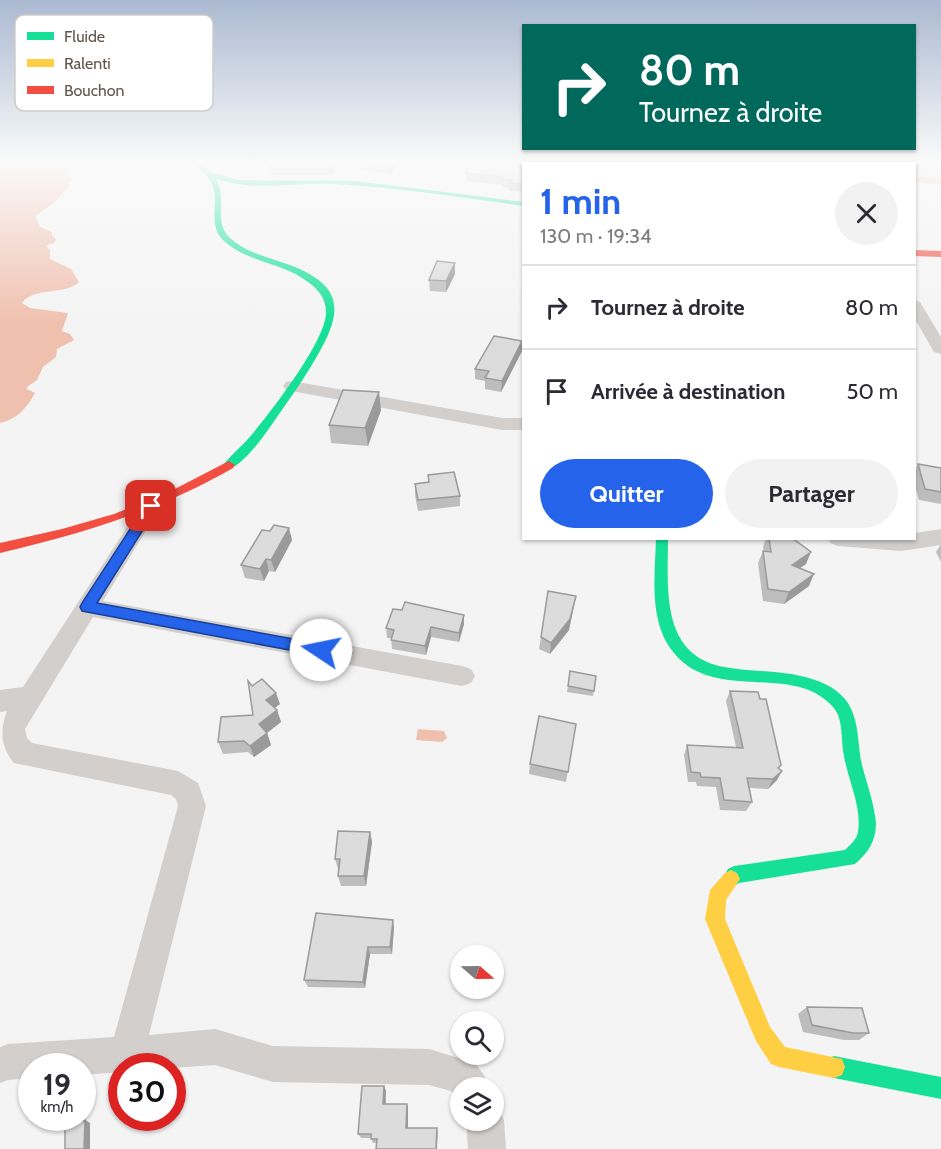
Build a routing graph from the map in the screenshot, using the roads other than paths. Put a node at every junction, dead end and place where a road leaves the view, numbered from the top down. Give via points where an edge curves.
1 (218, 217) edge
2 (916, 254) edge
3 (941, 254) edge
4 (916, 307) edge
5 (940, 349) edge
6 (292, 386) junction
7 (522, 424) edge
8 (151, 506) junction
9 (941, 537) edge
10 (662, 540) edge
11 (863, 540) edge
12 (0, 548) edge
13 (87, 607) junction
14 (462, 676) dead end
15 (30, 697) junction
16 (0, 701) edge
17 (127, 1053) edge
18 (140, 1053) edge
19 (108, 1055) edge
20 (0, 1065) edge
21 (463, 1077) edge
22 (941, 1088) edge
23 (486, 1131) edge
24 (487, 1149) edge

1 - 6 street via 222,235 233,245 258,260 319,284 329,300 324,338
2 - 3 street
4 - 5 street
6 - 7 street via 502,424
6 - 8 street via 243,455 199,483
8 - 12 street via 80,530
8 - 13 street
9 - 11 street via 901,543
10 - 22 street via 665,622 679,650 693,664 801,681 836,698 845,712 868,834 860,849 849,858 734,875 717,897 715,919 763,1034 779,1056
13 - 14 street
13 - 15 street
15 - 16 street
15 - 17 street via 11,728 15,744 24,753 178,784 188,792 192,806
18 - 21 street via 215,1047 273,1064 429,1067
19 - 20 street
23 - 24 street

